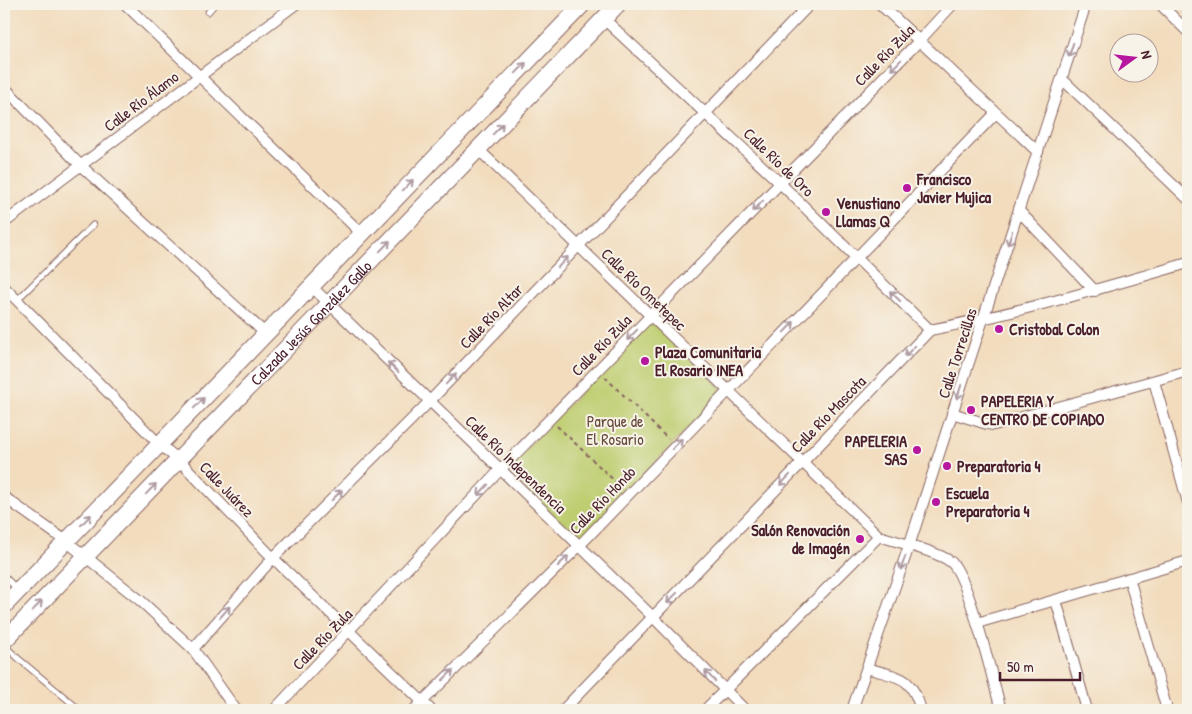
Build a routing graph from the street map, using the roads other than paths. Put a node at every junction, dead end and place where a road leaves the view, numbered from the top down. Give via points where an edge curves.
1 (125, 4) edge
2 (215, 4) edge
3 (296, 4) edge
4 (583, 4) edge
5 (618, 4) edge
6 (810, 4) edge
7 (880, 4) edge
8 (953, 4) edge
9 (1086, 4) edge
10 (1160, 4) edge
11 (208, 12) dead end
12 (604, 19) junction
13 (1188, 32) edge
14 (919, 40) junction
15 (199, 76) junction
16 (1062, 79) junction
17 (4, 87) edge
18 (996, 113) junction
19 (706, 114) junction
20 (478, 150) junction
21 (1038, 152) junction
22 (80, 165) junction
23 (780, 183) junction
24 (1188, 199) edge
25 (1019, 211) junction
26 (4, 223) edge
27 (93, 225) dead end
28 (361, 233) junction
29 (578, 246) junction
30 (856, 258) junction
31 (1188, 263) edge
32 (311, 286) junction
33 (4, 287) edge
34 (1095, 291) junction
35 (17, 300) junction
36 (329, 305) junction
37 (651, 316) junction
38 (984, 319) junction
39 (930, 330) junction
40 (266, 334) junction
41 (1188, 372) edge
42 (1154, 381) junction
43 (728, 391) junction
44 (429, 402) junction
45 (952, 413) junction
46 (159, 444) junction
47 (178, 460) junction
48 (802, 462) junction
49 (500, 470) junction
50 (4, 497) edge
51 (1188, 503) edge
52 (878, 536) junction
53 (66, 541) junction
54 (579, 546) junction
55 (909, 546) junction
56 (84, 557) junction
57 (273, 558) junction
58 (1188, 562) edge
59 (4, 576) edge
60 (1129, 578) junction
61 (18, 591) junction
62 (1056, 600) junction
63 (4, 606) edge
64 (653, 617) junction
65 (977, 623) junction
66 (350, 631) junction
67 (4, 643) edge
68 (193, 649) junction
69 (867, 668) junction
70 (724, 690) junction
71 (422, 702) junction
72 (80, 710) edge
73 (236, 710) edge
74 (274, 710) edge
75 (414, 710) edge
76 (432, 710) edge
77 (563, 710) edge
78 (705, 710) edge
79 (745, 710) edge
80 (852, 710) edge
81 (921, 710) edge
82 (1001, 710) edge
83 (1088, 710) edge
84 (1167, 710) edge

1 - 15 street
2 - 11 lane
3 - 15 street, Calle Río Álamo
28 -> 4 main road, Calzada Jesús González Gallo
5 - 12 main road, Calzada Jesús González Gallo
6 - 19 street, Calle Río Altar
7 - 14 street
8 - 14 street, Calle Río Zula
9 -> 16 street, Calle Torrecillas
10 - 13 street
12 - 19 street, Calle Río de Oro
20 -> 12 main road, Calzada Jesús González Gallo
14 - 18 street
14 -> 23 street, Calle Río Zula
15 - 22 street, Calle Río Álamo
15 - 28 street
16 - 21 street, Calle Torrecillas
16 - 24 street
17 - 22 street
18 - 21 street
18 - 30 street, Calle Río Hondo
19 - 23 street, Calle Río de Oro
19 - 29 street, Calle Río Altar
20 - 29 street, Calle Río Ometepec
36 -> 20 main road, Calzada Jesús González Gallo
21 - 25 street, Calle Torrecillas
22 - 26 street, Calle Río Álamo
22 - 40 street
23 - 30 street, Calle Río de Oro
23 -> 37 street, Calle Río Zula
25 - 34 street
25 -> 38 street, Calle Torrecillas
27 - 35 lane
28 - 32 main road, Calzada Jesús González Gallo
29 - 37 street, Calle Río Ometepec
44 -> 29 street, Calle Río Altar
39 -> 30 street, Calle Río de Oro
43 -> 30 street, Calle Río Hondo
31 - 34 street
32 - 36 street, Calle Río Independencia
32 - 40 main road, Calzada Jesús González Gallo
33 - 35 street, Calle Juárez
34 - 38 street
35 - 46 street, Calle Juárez
44 -> 36 street, Calle Río Independencia
36 - 47 main road, Calzada Jesús González Gallo
37 - 43 street, Calle Río Ometepec
37 -> 49 street, Calle Río Zula
38 - 39 street
38 -> 45 street, Calle Torrecillas
39 -> 48 street, Calle Río Mascota
46 -> 40 main road, Calzada Jesús González Gallo
41 - 42 street
42 - 45 street via 994,425
42 - 51 street
43 - 48 street, Calle Río Ometepec
54 -> 43 street, Calle Río Hondo
44 - 49 street, Calle Río Independencia
57 -> 44 street, Calle Río Altar
45 - 55 street, Calle Torrecillas
46 - 47 street, Calle Juárez
53 -> 46 main road, Calzada Jesús González Gallo
56 -> 47 main road, Calzada Jesús González Gallo
47 - 57 street, Calle Juárez
48 - 52 street, Calle Río Ometepec
48 -> 64 street, Calle Río Mascota
49 - 54 street, Calle Río Independencia
49 -> 66 street, Calle Río Zula
50 - 53 street
52 - 55 street, Calle Río Ometepec
52 - 70 street
53 - 56 street
53 - 61 main road, Calzada Jesús González Gallo
54 - 64 street, Calle Río Independencia
71 -> 54 street, Calle Río Hondo
55 - 65 street, Calle Río Ometepec via 954,564
55 -> 69 street, Calle Torrecillas
67 -> 56 main road, Calzada Jesús González Gallo
56 - 68 street via 141,601
57 - 66 street, Calle Juárez
68 -> 57 street, Calle Río Altar
58 - 60 street
59 - 61 lane
60 - 62 street
60 - 84 street
61 - 63 main road, Calzada Jesús González Gallo
62 - 65 street
62 - 83 street
70 -> 64 street, Calle Río Independencia
64 - 77 street, Calle Río Mascota
65 - 82 street, Calle Río Ometepec
66 - 71 street, Calle Juárez
66 - 74 street, Calle Río Zula
67 - 72 lane
68 - 73 street
69 - 80 street, Calle Torrecillas
69 - 81 street via 910,684
70 - 78 street
70 - 79 street, Calle Río Independencia
71 - 75 street, Calle Río Hondo
71 - 76 street, Calle Juárez

